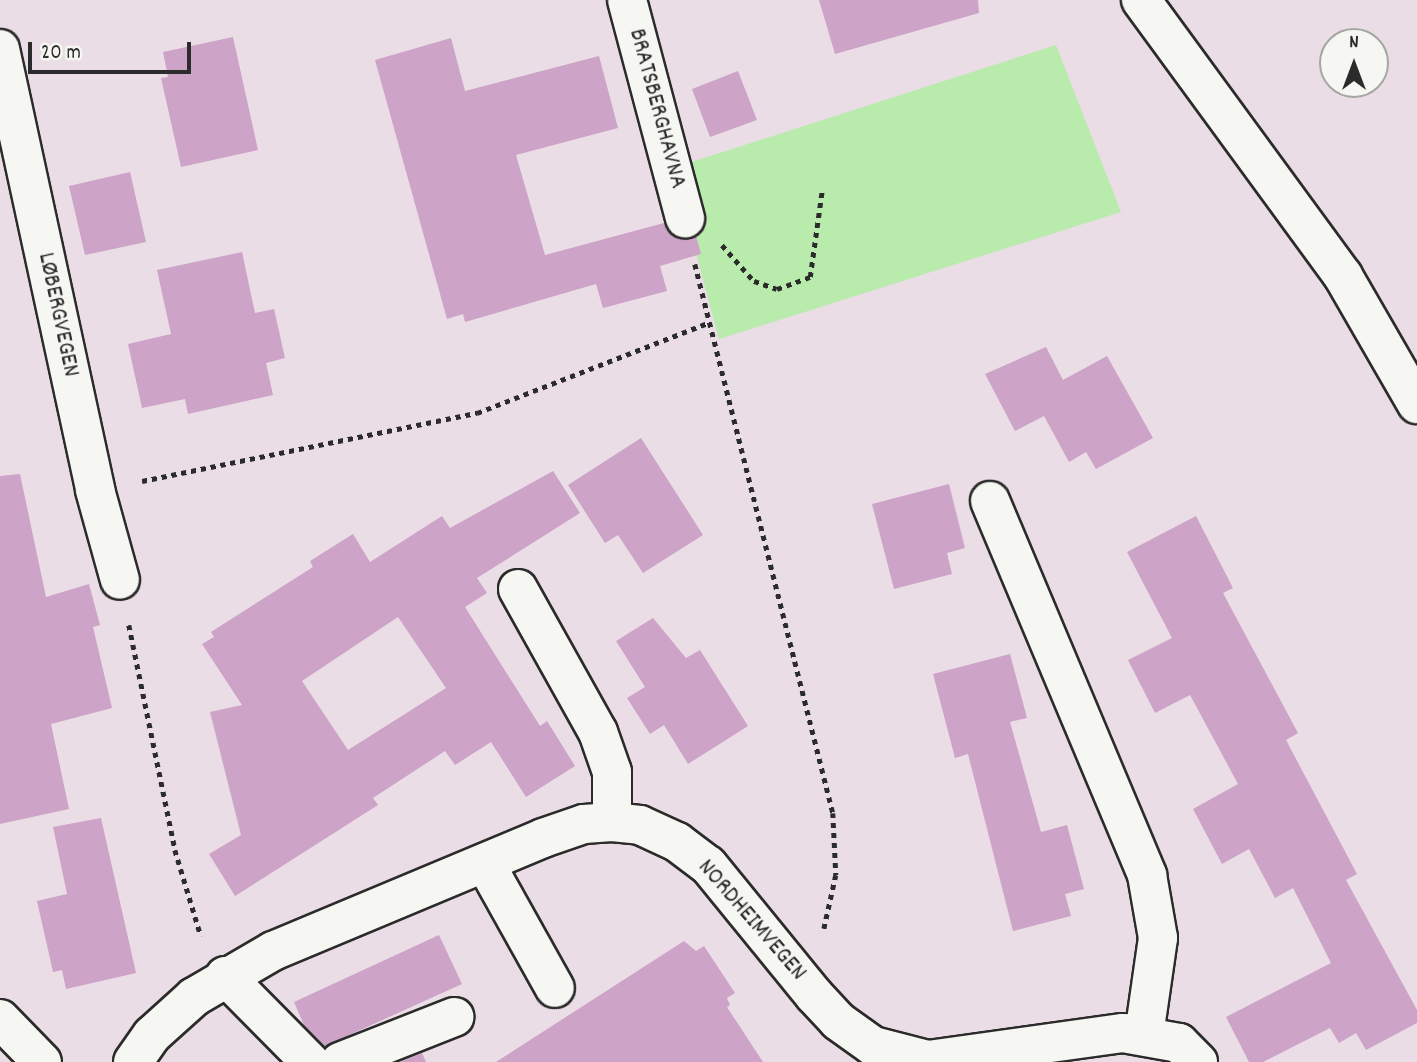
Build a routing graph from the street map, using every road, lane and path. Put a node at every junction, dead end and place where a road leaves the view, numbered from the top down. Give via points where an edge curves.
1 (627, 0) edge
2 (1140, 0) edge
3 (0, 48) edge
4 (822, 191) dead end
5 (685, 218) junction
6 (708, 323) junction
7 (1417, 404) edge
8 (95, 490) junction
9 (990, 501) dead end
10 (120, 580) joint
11 (518, 589) dead end
12 (612, 822) junction
13 (485, 863) junction
14 (225, 976) junction
15 (555, 988) dead end
16 (814, 995) junction
17 (454, 1017) dead end
18 (0, 1019) edge
19 (1144, 1035) junction
20 (42, 1062) edge
21 (133, 1062) edge
22 (310, 1062) edge
23 (340, 1062) edge
24 (1198, 1062) edge

1 - 5 street, BRATSBERGHAVNA
2 - 7 street via 1343,276
3 - 8 street, LØBERGVEGEN
4 - 5 path via 810,277 777,289 754,281 727,253 709,224
5 - 6 path
6 - 8 path via 477,413
6 - 16 path via 833,813 836,875
8 - 10 street, LØBERGVEGEN
9 - 19 street via 1147,875 1158,938
10 - 14 path via 194,926
11 - 12 street via 598,732 612,772
12 - 13 street, NORDHEIMVEGEN via 584,824
12 - 16 street, NORDHEIMVEGEN via 640,825 677,842 708,865
13 - 14 street, NORDHEIMVEGEN via 273,951
13 - 15 street
14 - 21 street, NORDHEIMVEGEN via 152,1035
14 - 22 street
16 - 19 street, NORDHEIMVEGEN via 838,1021 873,1046 928,1060 1123,1033
17 - 23 street
18 - 20 street
19 - 24 street, NORDHEIMVEGEN via 1179,1043

